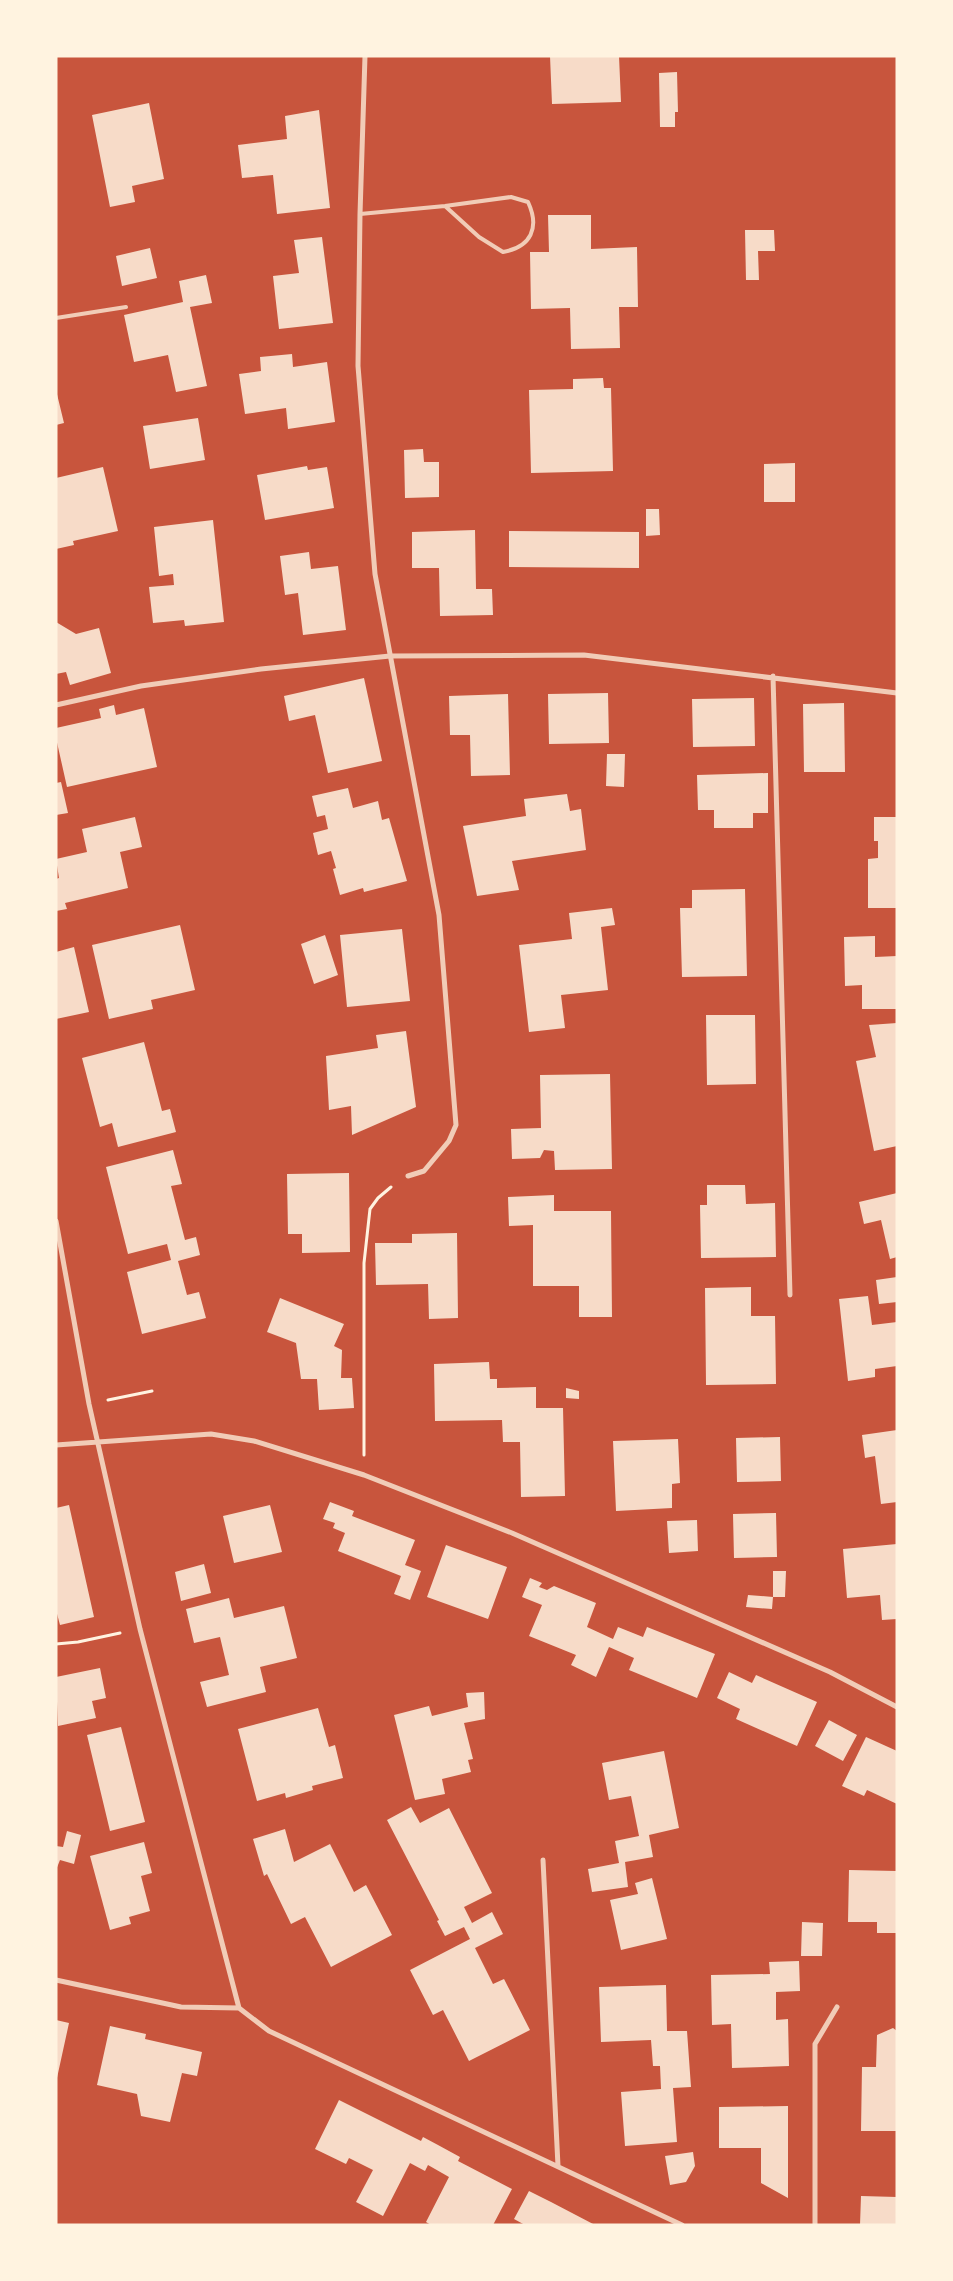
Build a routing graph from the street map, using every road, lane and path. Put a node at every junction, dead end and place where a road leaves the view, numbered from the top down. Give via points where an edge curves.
1 (365, 56) edge
2 (445, 206) junction
3 (360, 214) junction
4 (126, 307) dead end
5 (56, 318) edge
6 (390, 656) junction
7 (774, 676) junction
8 (897, 692) edge
9 (56, 705) edge
10 (408, 1176) joint
11 (56, 1221) edge
12 (790, 1295) dead end
13 (152, 1391) dead end
14 (89, 1404) junction
15 (98, 1443) junction
16 (56, 1445) edge
17 (364, 1475) junction
18 (140, 1629) junction
19 (56, 1644) edge
20 (897, 1706) edge
21 (543, 1860) dead end
22 (56, 1980) edge
23 (837, 2007) dead end
24 (239, 2008) junction
25 (558, 2166) junction
26 (682, 2225) edge
27 (815, 2225) edge

1 - 3 street
2 - 2 lane via 518,198 528,202 532,211 532,232 520,247 503,252 479,237
2 - 3 lane
3 - 6 street via 358,366 376,574
4 - 5 lane
6 - 7 street via 584,655
6 - 9 street via 261,669 141,686
6 - 10 street via 439,915 456,1125 449,1141 424,1171
7 - 8 street
7 - 12 street
10 - 17 path via 385,1191 370,1209 364,1263
11 - 14 street
13 - 14 path
14 - 15 street
15 - 16 street
15 - 17 street via 211,1434 254,1441
15 - 18 street
17 - 20 street via 521,1537 830,1672
18 - 19 path
18 - 24 street
21 - 25 street
22 - 24 street via 181,2007
23 - 27 street via 815,2044
24 - 25 street via 269,2031
25 - 26 street

